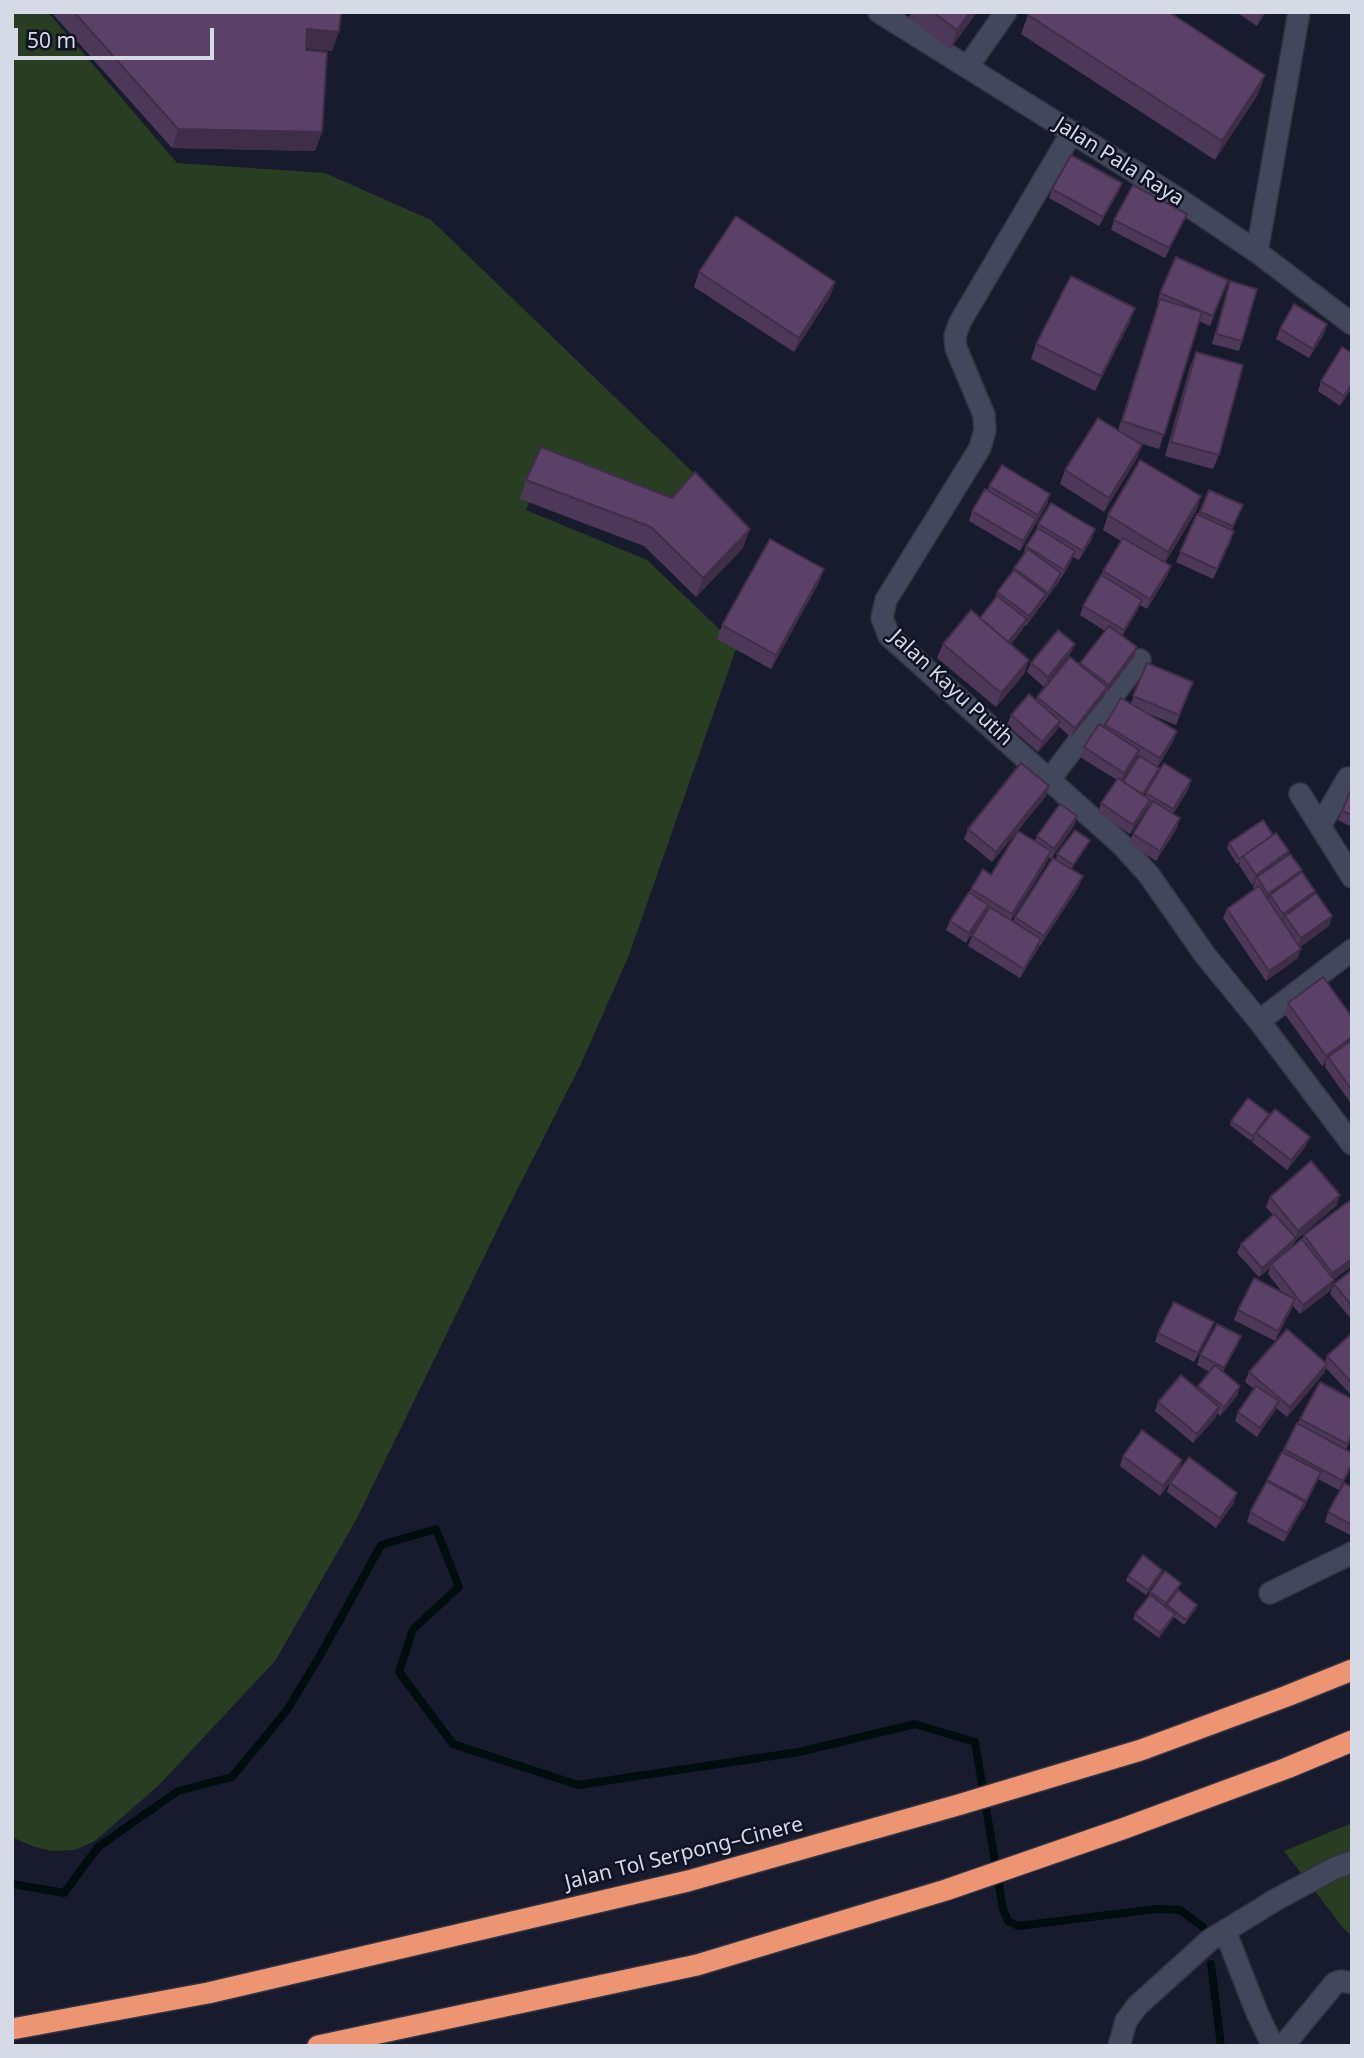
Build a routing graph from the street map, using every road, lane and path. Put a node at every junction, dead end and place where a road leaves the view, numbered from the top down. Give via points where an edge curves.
1 (879, 12) edge
2 (1006, 12) edge
3 (1299, 12) edge
4 (968, 66) junction
5 (1072, 132) junction
6 (1257, 252) junction
7 (1352, 324) edge
8 (1140, 660) edge
9 (1348, 778) dead end
10 (1050, 779) junction
11 (1300, 794) dead end
12 (1320, 826) junction
13 (1352, 877) edge
14 (1352, 950) edge
15 (1259, 1021) junction
16 (1352, 1144) edge
17 (1352, 1553) edge
18 (1270, 1593) dead end
19 (1352, 1670) edge
20 (1352, 1741) edge
21 (1352, 1862) edge
22 (1225, 1931) junction
23 (1352, 1983) edge
24 (12, 2029) edge
25 (318, 2046) edge
26 (1119, 2046) edge
27 (1273, 2046) edge
28 (1283, 2046) edge

1 - 4 street, Jalan Pala Raya
2 - 4 street
3 - 6 street
4 - 5 street, Jalan Pala Raya
5 - 6 street, Jalan Pala Raya
5 - 10 street, Jalan Kayu Putih via 960,322 956,348 984,415 985,430 980,448 886,600 882,618 890,636
6 - 7 street, Jalan Pala Raya
8 - 10 street
9 - 12 street
10 - 15 street, Jalan Kayu Putih via 1149,875
11 - 12 street
12 - 13 street
14 - 15 street
15 - 16 street, Jalan Kayu Putih
17 - 18 street
19 - 24 highway, Jalan Tol Serpong–Cinere via 1141,1750 674,1884 208,1993
20 - 25 highway via 946,1890 696,1965
21 - 22 street
22 - 26 street via 1137,2006 1126,2021
22 - 27 street
23 - 28 street via 1335,1983

